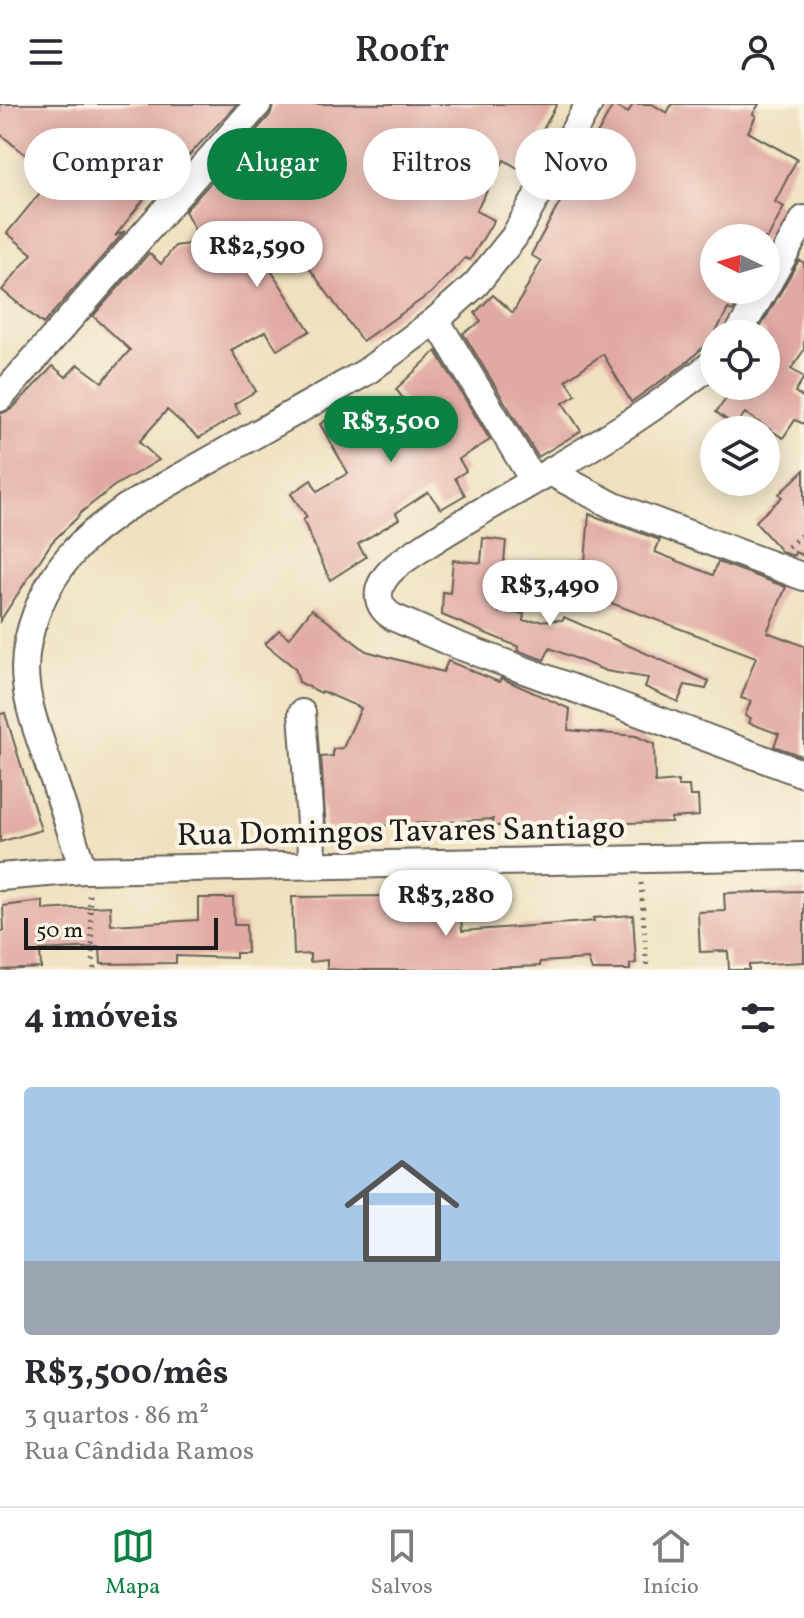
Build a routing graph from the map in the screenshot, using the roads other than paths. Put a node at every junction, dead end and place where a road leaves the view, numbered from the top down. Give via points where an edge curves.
1 (258, 104) edge
2 (589, 104) edge
3 (804, 219) edge
4 (780, 262) edge
5 (436, 320) junction
6 (700, 373) edge
7 (0, 398) edge
8 (541, 476) junction
9 (804, 577) edge
10 (302, 713) dead end
11 (804, 774) edge
12 (804, 856) edge
13 (313, 865) junction
14 (83, 870) junction
15 (0, 877) edge

1 - 7 street
2 - 5 street via 514,237 476,284
3 - 4 street
5 - 8 street
5 - 14 street via 366,372 127,507 63,565 30,634 26,683
6 - 8 street
8 - 9 street
8 - 11 street via 391,572 379,591 384,611 467,649
10 - 13 street
12 - 13 street, Rua Domingos Tavares Santiago
13 - 14 street, Rua Domingos Tavares Santiago
14 - 15 street, Rua Domingos Tavares Santiago

